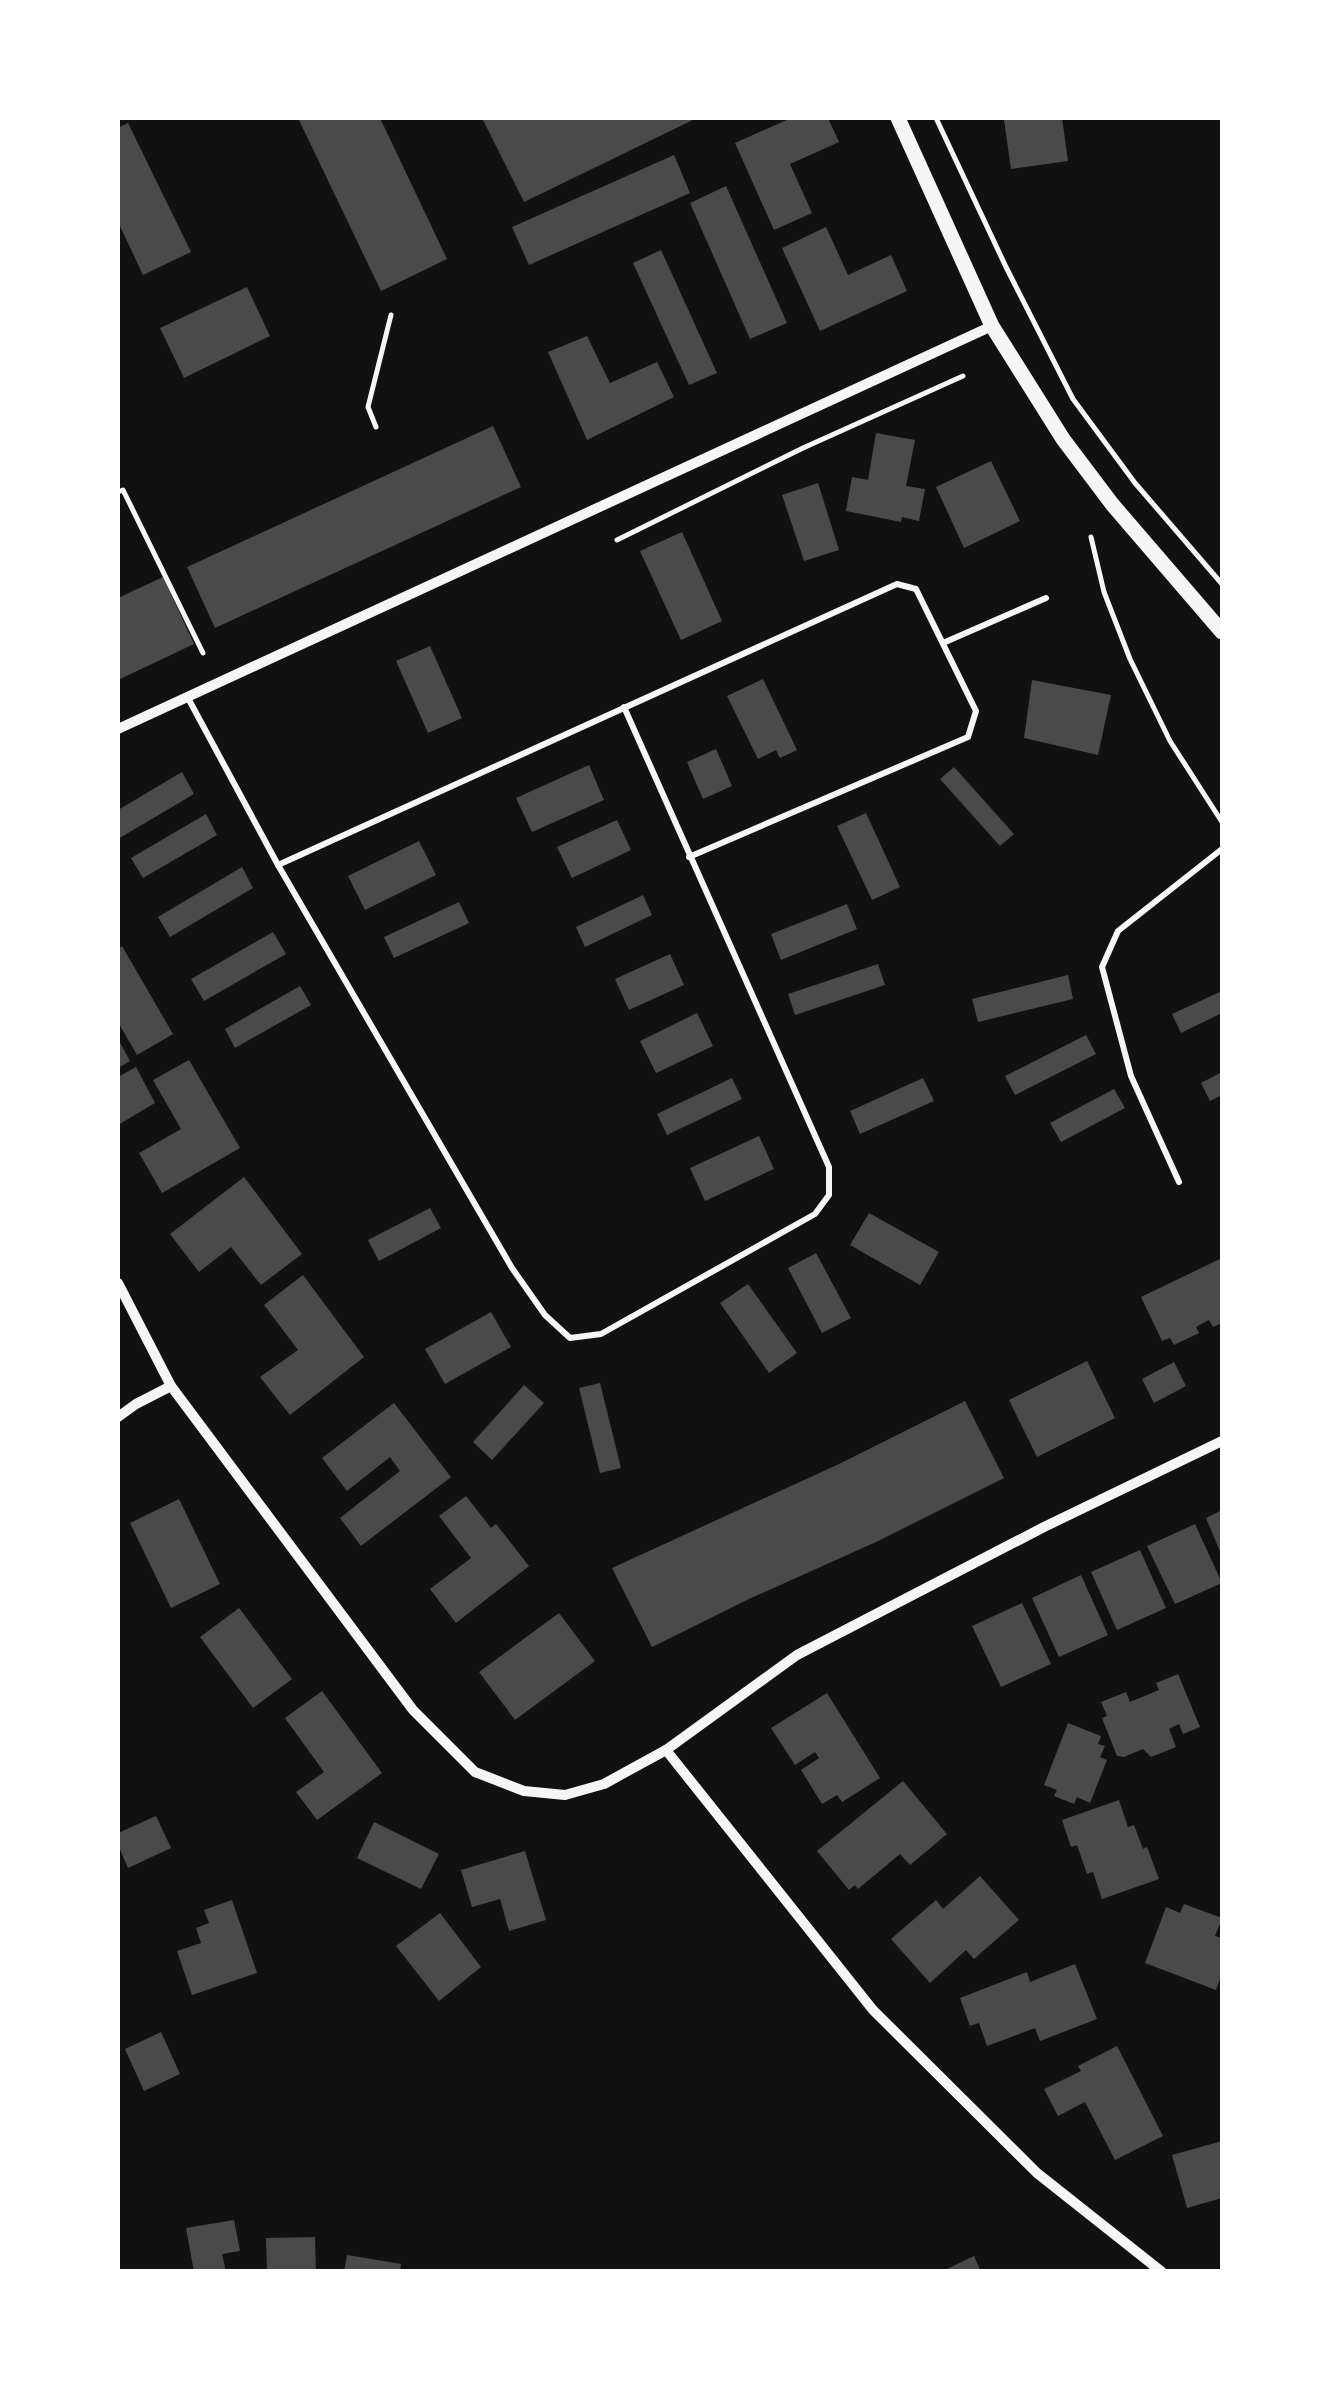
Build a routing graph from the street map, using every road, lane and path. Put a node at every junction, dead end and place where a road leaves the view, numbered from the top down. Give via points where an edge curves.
1 (898, 118) edge
2 (936, 118) edge
3 (392, 315) dead end
4 (992, 326) junction
5 (963, 376) dead end
6 (376, 427) dead end
7 (118, 492) edge
8 (1091, 538) dead end
9 (617, 540) dead end
10 (1222, 584) edge
11 (1046, 598) dead end
12 (1222, 632) edge
13 (943, 643) junction
14 (203, 654) dead end
15 (187, 696) junction
16 (624, 707) junction
17 (118, 729) edge
18 (1222, 822) edge
19 (1222, 849) edge
20 (689, 857) junction
21 (278, 865) junction
22 (1178, 1182) dead end
23 (118, 1283) edge
24 (172, 1386) junction
25 (118, 1417) edge
26 (1222, 1440) edge
27 (666, 1750) junction
28 (1162, 2272) edge

1 - 4 street
2 - 10 path via 1074,399 1134,483
3 - 6 path via 368,407
4 - 12 street via 1063,439
4 - 15 street
5 - 9 path
7 - 14 path via 123,490
8 - 18 path via 1130,659 1170,741
11 - 13 lane
13 - 16 lane via 916,589 898,584
13 - 20 lane via 976,710 968,737
15 - 17 street
15 - 21 lane
16 - 20 lane
16 - 21 lane
19 - 22 lane via 1118,931 1102,967 1131,1076
20 - 21 lane via 829,1167 828,1196 815,1214 617,1325 570,1338 512,1268
23 - 24 street
24 - 25 street
24 - 27 street via 413,1710 476,1772 524,1791 565,1796 604,1784
26 - 27 street via 798,1655
27 - 28 street via 873,2010 1036,2172

